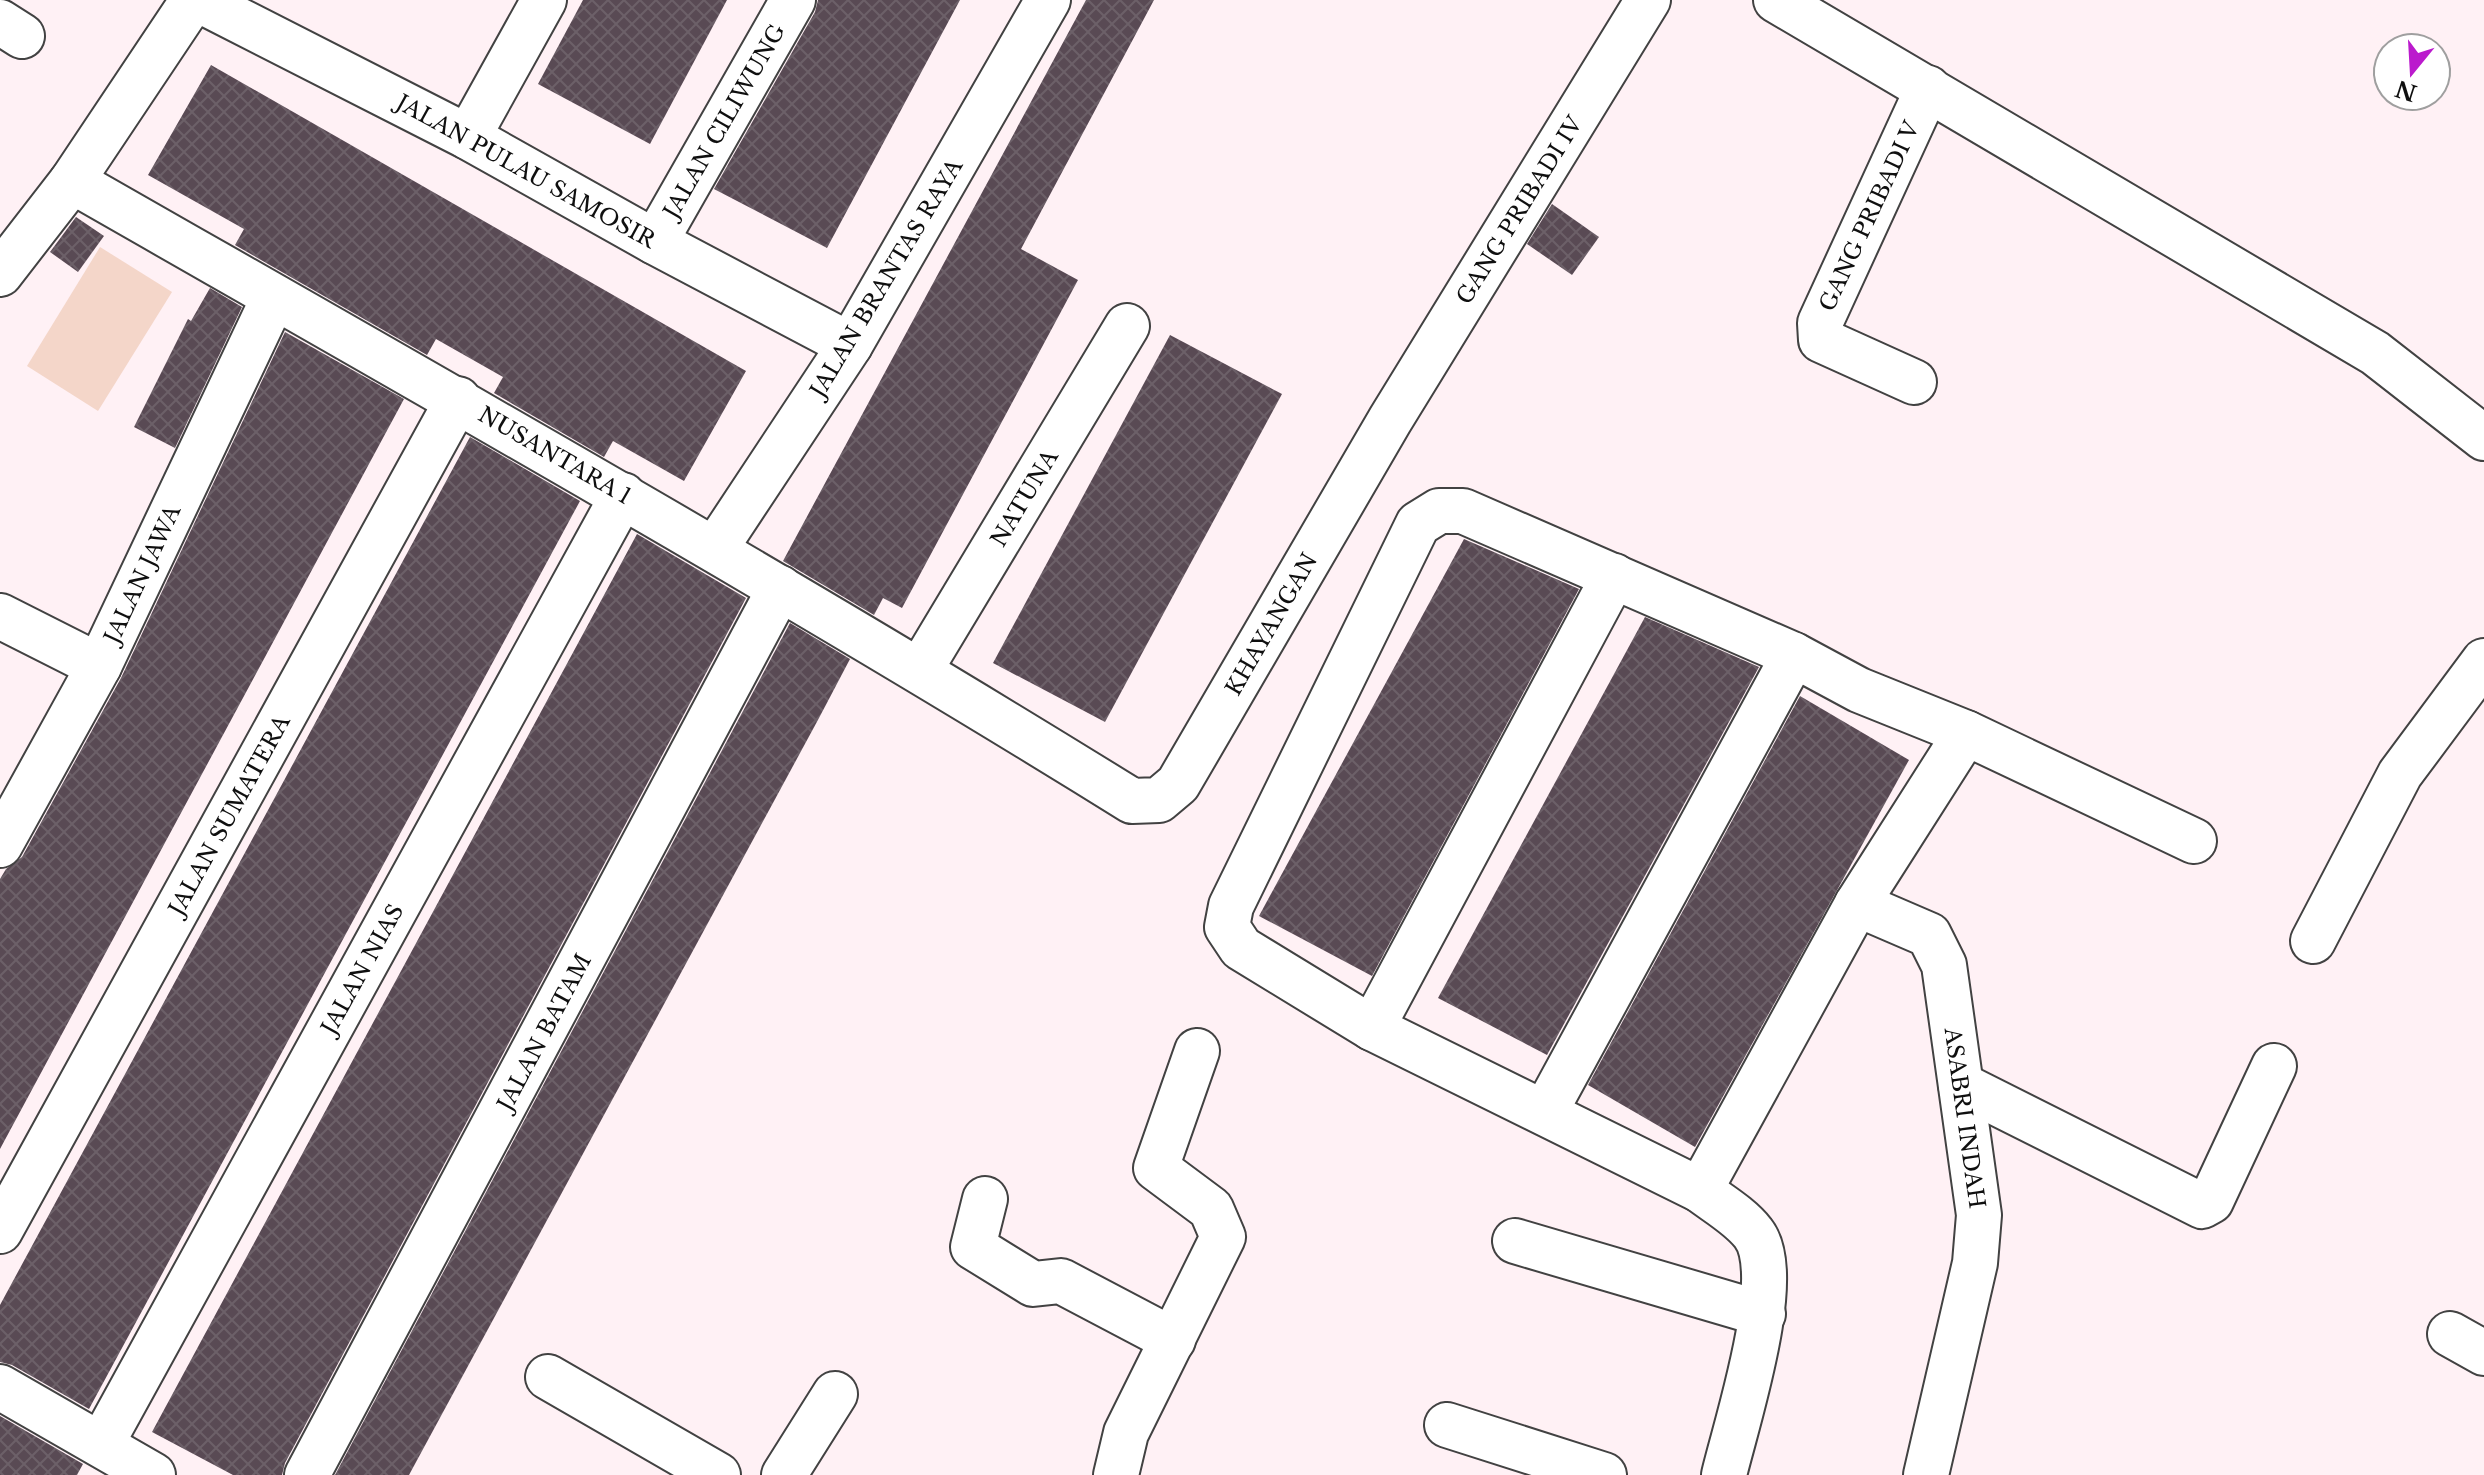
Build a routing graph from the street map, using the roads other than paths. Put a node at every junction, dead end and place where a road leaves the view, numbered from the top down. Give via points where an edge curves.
1 (193, 0) edge
2 (199, 0) edge
3 (544, 0) edge
4 (793, 0) edge
5 (1048, 0) edge
6 (1648, 0) edge
7 (1776, 0) edge
8 (1928, 88) junction
9 (468, 137) junction
10 (72, 181) junction
11 (655, 242) junction
12 (0, 274) edge
13 (274, 297) junction
14 (1127, 326) dead end
15 (850, 345) junction
16 (1914, 382) dead end
17 (458, 399) junction
18 (1390, 420) joint
19 (2482, 433) edge
20 (623, 495) junction
21 (715, 549) junction
22 (1614, 576) junction
23 (780, 588) junction
24 (0, 616) edge
25 (1794, 655) junction
26 (2484, 661) edge
27 (99, 666) junction
28 (920, 670) junction
29 (1966, 733) junction
30 (1132, 801) joint
31 (2194, 841) dead end
32 (0, 845) edge
33 (1857, 904) junction
34 (2313, 941) dead end
35 (1372, 1028) junction
36 (1197, 1051) dead end
37 (2274, 1066) dead end
38 (1961, 1085) junction
39 (1545, 1112) junction
40 (1700, 1190) junction
41 (985, 1199) dead end
42 (0, 1231) edge
43 (1515, 1241) dead end
44 (1763, 1314) junction
45 (1173, 1340) junction
46 (548, 1377) dead end
47 (0, 1387) edge
48 (835, 1394) dead end
49 (1447, 1425) dead end
50 (122, 1462) edge
51 (307, 1475) edge
52 (718, 1475) edge
53 (784, 1475) edge
54 (1116, 1475) edge
55 (1604, 1475) edge
56 (1724, 1475) edge
57 (1926, 1475) edge

1 - 10 street
2 - 9 street, JALAN PULAU SAMOSIR
3 - 9 street
4 - 11 street, JALAN CILIWUNG
5 - 15 street, JALAN BRANTAS RAYA
6 - 18 street, GANG PRIBADI IV
7 - 8 street
8 - 16 street, GANG PRIBADI V via 1820,323 1821,340
8 - 19 street via 2375,353
9 - 11 street, JALAN PULAU SAMOSIR
10 - 12 street
10 - 13 street, NUSANTARA 1
11 - 15 street, JALAN PULAU SAMOSIR
13 - 17 street, NUSANTARA 1
13 - 27 street, JALAN JAWA
14 - 28 street, NATUNA
15 - 21 street, JALAN BRANTAS RAYA
17 - 20 street, NUSANTARA 1
17 - 42 street, JALAN SUMATERA
18 - 30 street, KHAYANGAN via 1178,784 1159,800
20 - 21 street, NUSANTARA 1
20 - 50 street, JALAN NIAS
21 - 23 street, NUSANTARA 1
22 - 25 street
22 - 35 street
22 - 35 street via 1463,511 1439,511 1418,524 1231,906 1227,927 1241,948
23 - 28 street, NUSANTARA 1
23 - 51 street, JALAN BATAM
24 - 27 street
25 - 29 street via 1859,690
25 - 39 street
26 - 34 street via 2400,774
27 - 32 street, JALAN JAWA
28 - 30 street, NUSANTARA 1
29 - 31 street
29 - 33 street
33 - 38 street, ASABRI INDAH via 1929,935 1937,945
33 - 40 street
35 - 39 street
36 - 45 street via 1156,1168 1211,1209 1223,1237
37 - 38 street via 2211,1201 2202,1206
38 - 57 street, ASABRI INDAH via 1979,1215 1975,1263
39 - 40 street
40 - 44 street via 1754,1234 1766,1268
41 - 45 street via 973,1247 1033,1284 1061,1281
43 - 44 street
44 - 56 street
45 - 54 street via 1126,1433
46 - 52 street
47 - 50 street
48 - 53 street
49 - 55 street

